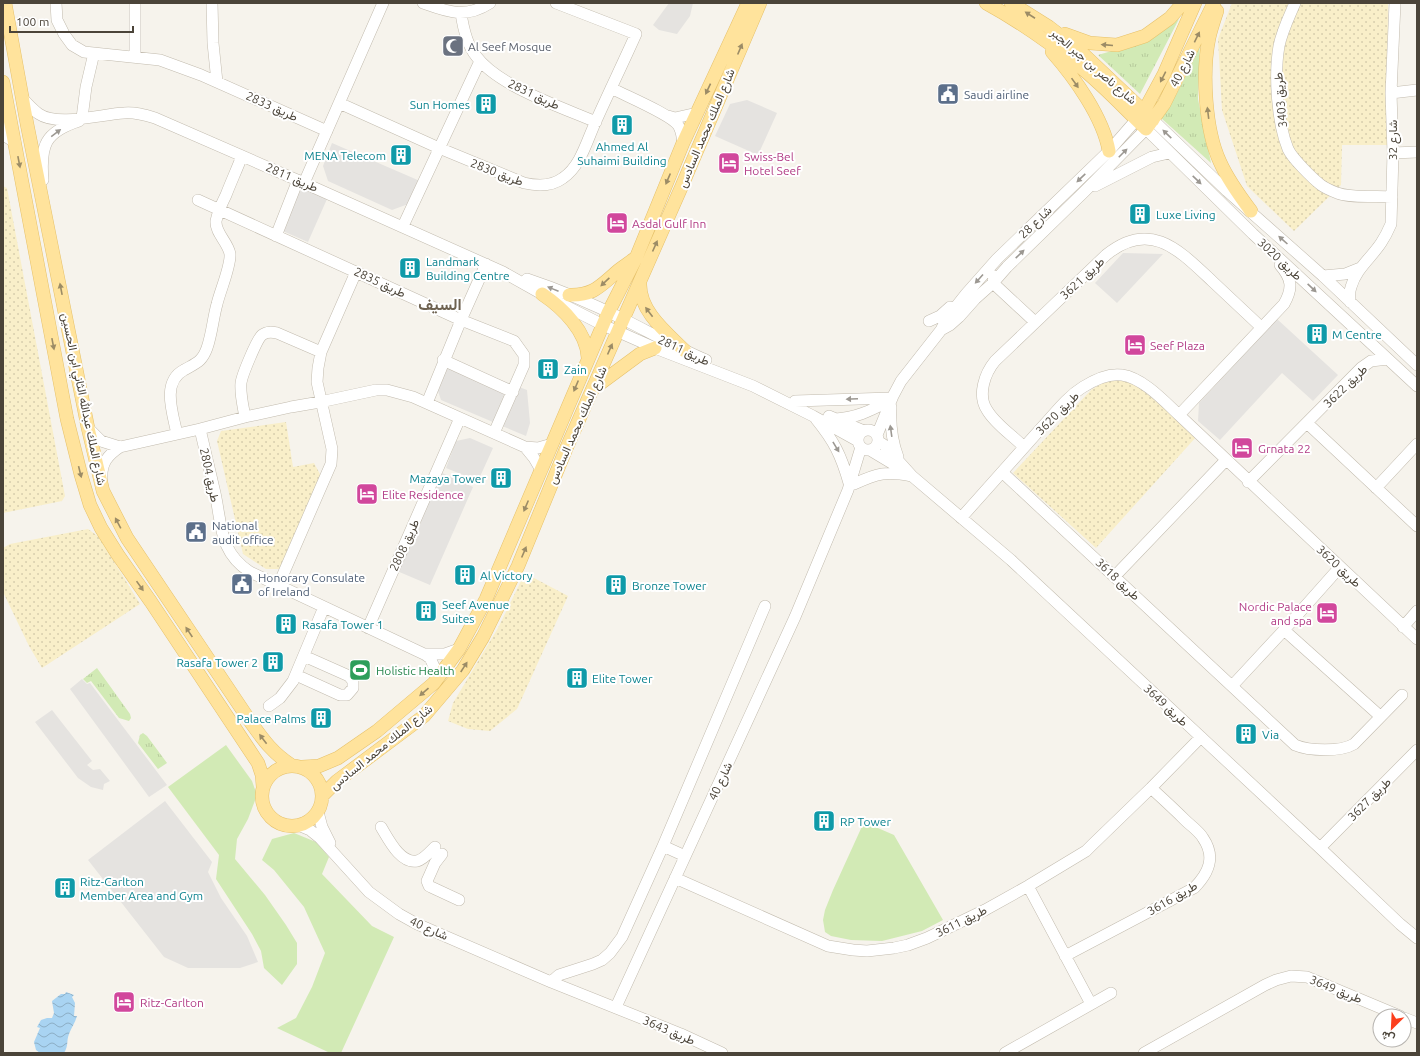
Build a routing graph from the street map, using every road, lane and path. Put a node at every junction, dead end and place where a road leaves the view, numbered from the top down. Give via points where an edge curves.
1 (5, 3) edge
2 (56, 3) edge
3 (135, 3) edge
4 (212, 3) edge
5 (383, 3) edge
6 (423, 3) edge
7 (490, 3) edge
8 (556, 3) edge
9 (748, 3) edge
10 (760, 3) edge
11 (986, 3) edge
12 (1011, 3) edge
13 (1183, 3) edge
14 (1195, 3) edge
15 (1214, 3) edge
16 (1219, 3) edge
17 (1295, 3) edge
18 (1395, 3) edge
19 (461, 13) junction
20 (1049, 27) junction
21 (1033, 31) junction
22 (94, 53) junction
23 (215, 56) junction
24 (135, 57) junction
25 (480, 61) junction
26 (202, 75) junction
27 (3, 82) edge
28 (217, 82) junction
29 (612, 88) junction
30 (1417, 90) edge
31 (1391, 93) junction
32 (23, 100) junction
33 (339, 103) junction
34 (9, 113) junction
35 (697, 113) junction
36 (668, 116) junction
37 (87, 118) junction
38 (1144, 120) junction
39 (596, 122) junction
40 (3, 126) edge
41 (327, 130) junction
42 (3, 134) edge
43 (15, 142) junction
44 (683, 144) junction
45 (439, 148) junction
46 (1109, 151) junction
47 (1392, 152) junction
48 (1417, 152) edge
49 (1169, 153) junction
50 (242, 156) junction
51 (301, 181) junction
52 (1086, 191) junction
53 (1392, 197) junction
54 (198, 200) dead end
55 (45, 209) junction
56 (219, 211) junction
57 (1251, 211) junction
58 (403, 226) junction
59 (1254, 234) junction
60 (276, 236) junction
61 (636, 258) junction
62 (997, 260) junction
63 (486, 264) junction
64 (1007, 267) junction
65 (1360, 268) junction
66 (356, 272) junction
67 (503, 272) junction
68 (1323, 276) junction
69 (640, 282) junction
70 (993, 283) junction
71 (542, 294) junction
72 (966, 294) junction
73 (569, 295) junction
74 (1013, 300) junction
75 (1350, 302) junction
76 (606, 319) junction
77 (461, 320) junction
78 (929, 321) dead end
79 (1035, 322) junction
80 (621, 325) junction
81 (1261, 327) junction
82 (940, 330) junction
83 (655, 348) junction
84 (685, 351) junction
85 (321, 352) junction
86 (588, 358) junction
87 (1388, 359) junction
88 (443, 360) junction
89 (1417, 365) edge
90 (1417, 386) edge
91 (593, 389) junction
92 (513, 392) junction
93 (891, 399) junction
94 (795, 401) junction
95 (320, 402) junction
96 (426, 403) junction
97 (1179, 414) junction
98 (813, 416) junction
99 (244, 417) junction
100 (460, 418) junction
101 (834, 419) junction
102 (1307, 423) junction
103 (88, 428) junction
104 (200, 429) junction
105 (494, 433) junction
106 (177, 434) junction
107 (868, 441) junction
108 (552, 444) junction
109 (1417, 444) edge
110 (120, 447) junction
111 (525, 447) junction
112 (1024, 447) junction
113 (1226, 460) junction
114 (899, 462) junction
115 (541, 470) junction
116 (1002, 472) junction
117 (912, 476) junction
118 (1248, 482) junction
119 (851, 486) junction
120 (1376, 488) junction
121 (103, 491) junction
122 (961, 518) junction
123 (1417, 526) edge
124 (1340, 567) junction
125 (1115, 576) junction
126 (278, 586) junction
127 (766, 606) dead end
128 (324, 607) junction
129 (1417, 611) edge
130 (1403, 627) junction
131 (368, 628) junction
132 (1284, 630) junction
133 (1417, 640) edge
134 (459, 649) junction
135 (424, 654) junction
136 (304, 656) junction
137 (296, 675) junction
138 (439, 677) junction
139 (1232, 686) junction
140 (1402, 695) dead end
141 (269, 706) dead end
142 (1380, 716) junction
143 (1201, 737) junction
144 (1415, 755) edge
145 (296, 766) junction
146 (263, 787) junction
147 (1151, 788) junction
148 (322, 796) junction
149 (318, 812) junction
150 (298, 825) junction
151 (380, 827) dead end
152 (663, 846) junction
153 (1320, 848) junction
154 (686, 856) junction
155 (342, 864) junction
156 (675, 878) junction
157 (1028, 886) junction
158 (460, 900) dead end
159 (1417, 938) edge
160 (1064, 956) junction
161 (551, 982) junction
162 (1111, 993) dead end
163 (1091, 1004) junction
164 (616, 1007) junction
165 (1382, 1008) edge
166 (722, 1053) edge
167 (1005, 1053) edge
168 (1145, 1053) edge

1 - 32 main road, شارع الملك عبدالله الثاني ابن الحسين
2 - 22 street, طريق 2833 via 58,20 72,45 84,52
3 - 24 street
4 - 23 street
5 - 33 street
6 - 19 street
7 - 19 street via 483,8
8 - 29 street, طريق 2830 via 636,34
9 -> 35 main road, شارع الملك محمد السادس
69 -> 10 main road, شارع الملك محمد السادس
11 - 21 main road, شارع ناصر بن جبر الجبر
20 -> 12 main road, شارع ناصر بن جبر الجبر
13 -> 20 main road via 1170,18 1154,30 1117,45 1078,40
14 -> 38 main road, شارع 40
38 -> 15 main road, شارع 40 via 1167,97
57 -> 16 main road via 1222,167 1210,135 1207,60 1209,38
17 - 53 street, طريق 3403 via 1279,46 1277,65 1279,118 1289,150 1303,168 1322,185 1339,194
18 - 31 street, شارع 32
19 - 25 street, طريق 2831 via 469,44
20 - 38 main road, شارع ناصر بن جبر الجبر via 1080,51
21 - 38 main road, شارع ناصر بن جبر الجبر
21 -> 46 main road via 1061,62 1088,102 1106,138
22 - 24 street, طريق 2833
22 - 37 street via 86,87
23 - 26 street
23 - 28 street
24 - 26 street, طريق 2833 via 160,60
25 - 39 street, طريق 2831 via 513,86
25 - 45 street
26 - 28 street, طريق 2833
27 - 34 main road, شارع الملك عبدالله الثاني ابن الحسين
28 - 41 street, طريق 2833
29 - 36 street
29 - 39 street, طريق 2830
30 - 31 street
31 - 47 street, شارع 32
32 - 37 street, طريق 2811 via 39,115 53,119
32 - 55 main road, شارع الملك عبدالله الثاني ابن الحسين
33 - 41 street
33 - 45 street
34 - 40 street
34 - 43 main road, شارع الملك عبدالله الثاني ابن الحسين
35 - 36 street via 676,118
35 - 44 main road, شارع الملك محمد السادس
36 - 44 street via 682,132
37 - 50 street, طريق 2811 via 125,112 140,114 155,118
55 -> 37 street, طريق 2811 via 42,167 43,152 48,140 56,131
38 - 46 street, شارع 28
38 - 49 street, طريق 3020
52 -> 38 street, شارع 28
57 -> 38 street, طريق 3020
39 - 45 street, طريق 2830 via 570,173 562,179 544,185 524,183
41 - 51 street
42 - 43 street
43 -> 146 main road, شارع الملك عبدالله الثاني ابن الحسين via 67,419 90,505 118,555 258,763
44 -> 61 main road, شارع الملك محمد السادس
45 - 58 street
46 -> 62 street, شارع 28
47 - 48 street
47 - 53 street, شارع 32
49 - 52 street via 1140,162
49 -> 59 street, طريق 3020
50 - 51 street, طريق 2811
50 - 56 street
51 - 58 street, طريق 2811
51 - 60 street
64 -> 52 street, شارع 28
53 - 65 street, شارع 32 via 1387,234
54 - 56 street, طريق 2835
103 -> 55 main road, شارع الملك عبدالله الثاني ابن الحسين
56 - 60 street, طريق 2835
56 - 106 street via 216,222 230,254 228,266 208,347 202,359 175,377 171,386 171,406
68 -> 57 street, طريق 3020
58 - 63 street, طريق 2811
59 - 81 street via 1288,275 1291,285 1290,295 1284,304
59 -> 87 street, طريق 3020
60 - 66 street, طريق 2835
61 -> 73 main road via 592,292 580,296
61 - 76 main road, شارع الملك محمد السادس
62 - 70 street
62 -> 72 street, شارع 28
63 - 67 street, طريق 2811
63 - 77 street
64 - 70 street, شارع 28
64 - 74 street via 1005,283
65 - 68 street via 1345,274
65 - 75 street, شارع 32 via 1350,287
66 - 77 street, طريق 2835
66 - 85 street
67 - 71 street, طريق 2811
73 -> 67 street, طريق 2811
68 - 75 street, طريق 3020
69 - 80 main road, شارع الملك محمد السادس
84 -> 69 main road via 644,305
70 - 74 street
70 - 82 street, شارع 28 via 954,321
71 - 76 street, طريق 2811
71 - 86 main road via 556,303 573,322 585,342
72 - 78 street via 940,316
72 - 82 street, شارع 28
73 - 76 street, طريق 2811
74 - 79 street
75 - 89 street, طريق 3020
76 - 80 street, طريق 2811
76 - 86 main road, شارع الملك محمد السادس
77 - 88 street
77 - 92 street, طريق 2835 via 514,341 519,347 524,355 524,365
79 - 81 street, طريق 3621 via 1114,249 1124,243 1148,239 1162,242 1189,259
79 - 112 street, طريق 3621 via 989,368 983,388 985,408
80 - 83 street, طريق 2811
80 - 84 street, طريق 2811
91 -> 80 main road, شارع الملك محمد السادس
81 - 97 street
82 - 93 street, شارع 28
83 - 91 main road via 640,354
83 - 98 street, طريق 2811 via 737,380
84 - 94 street, طريق 2811
85 - 95 street via 317,382
85 - 99 street via 277,333 263,334 257,342 242,379
86 -> 108 main road, شارع الملك محمد السادس
87 - 90 street, طريق 3020
87 - 102 street, طريق 3622 via 1371,361 1361,368
88 - 92 street
88 - 96 street
148 -> 91 main road, شارع الملك محمد السادس via 337,781 424,716 463,670 483,637 518,566
92 - 105 street, طريق 2835
93 -> 94 street
93 - 101 street via 864,414
93 - 107 street, شارع 28
114 -> 93 street via 893,445
94 - 101 street, طريق 2811
95 - 96 street via 387,390
95 - 99 street
95 - 126 street via 332,449 331,464
96 - 100 street
97 - 112 street, طريق 3620 via 1144,384 1116,374 1100,378 1070,397
97 - 113 street, طريق 3620
98 - 107 street, طريق 2811
98 -> 119 street via 839,452
99 - 104 street
100 - 105 street
100 - 131 street, طريق 2808
101 - 107 street, طريق 2811
102 - 118 street, طريق 3622
102 - 120 street
103 - 110 street via 101,441
103 - 121 main road, شارع الملك عبدالله الثاني ابن الحسين
104 - 106 street
104 - 126 street, طريق 2804 via 222,538 238,564
105 - 111 street
106 - 110 street
107 - 114 street, طريق 3649 via 884,445
107 - 117 street, طريق 3649
107 - 119 street, شارع 40
108 - 111 street via 538,448
108 - 115 main road, شارع الملك محمد السادس
109 - 120 street
110 - 121 street via 110,453 101,469
111 - 115 street
112 - 116 street, طريق 3620
113 - 118 street, طريق 3620
113 - 125 street
114 - 117 street, طريق 3649
115 -> 134 main road, شارع الملك محمد السادس via 486,599
116 - 122 street, طريق 3620
116 - 125 street, طريق 3618
117 - 119 street via 885,472 869,476
117 - 122 street, طريق 3649
118 - 124 street, طريق 3620
119 - 154 street, شارع 40 via 795,617
120 - 123 street
145 -> 121 main road, شارع الملك عبدالله الثاني ابن الحسين via 278,757 252,724 127,538
122 - 143 street, طريق 3649 via 1011,560
124 - 130 street, طريق 3620
124 - 132 street
125 - 139 street, طريق 3618
126 - 128 street, طريق 2804
127 - 152 street
128 - 131 street, طريق 2804
128 - 136 street
129 - 130 street
130 - 133 street, طريق 3620
131 - 135 street, طريق 2804
132 - 139 street
132 - 142 street
134 - 135 street via 445,654
134 - 138 main road, شارع الملك محمد السادس
135 - 138 street via 430,658
136 - 137 street
136 - 137 street via 349,676 353,681 353,688 347,695 340,695
137 - 141 street via 285,693
138 -> 145 main road, شارع الملك محمد السادس via 410,704 338,758 319,766
139 - 142 street, طريق 3618 via 1291,741 1306,748 1349,747
140 - 142 street, طريق 3618
143 - 147 street, طريق 3611
143 - 153 street, طريق 3649
144 - 153 street, طريق 3627
145 - 146 main road via 283,767 270,774
145 - 148 main road via 317,778
146 - 150 main road via 262,802 270,817 286,826
147 - 157 street, طريق 3611 via 1086,851
147 - 160 street, طريق 3616 via 1203,837 1209,848 1210,858 1203,879 1194,888
148 - 149 main road
149 - 150 main road via 311,819
149 - 155 street, شارع 40 via 324,834
150 - 155 street, شارع 40 via 320,838
151 - 158 street via 398,853 407,859 417,861 438,851 427,884
152 - 154 street
152 - 161 street via 617,946 593,964 559,975
153 - 159 street, طريق 3649
154 - 156 street, شارع 40
155 - 161 street, شارع 40 via 369,892 399,914
156 - 157 street, طريق 3611 via 828,946 867,951 894,948 927,938
156 - 164 street, شارع 40
157 - 160 street
160 - 163 street
161 - 164 street, شارع 40
162 - 163 street
163 - 167 street
164 - 166 street, طريق 3643
165 - 168 street, طريق 3649 via 1322,982 1307,977 1291,976 1265,985

